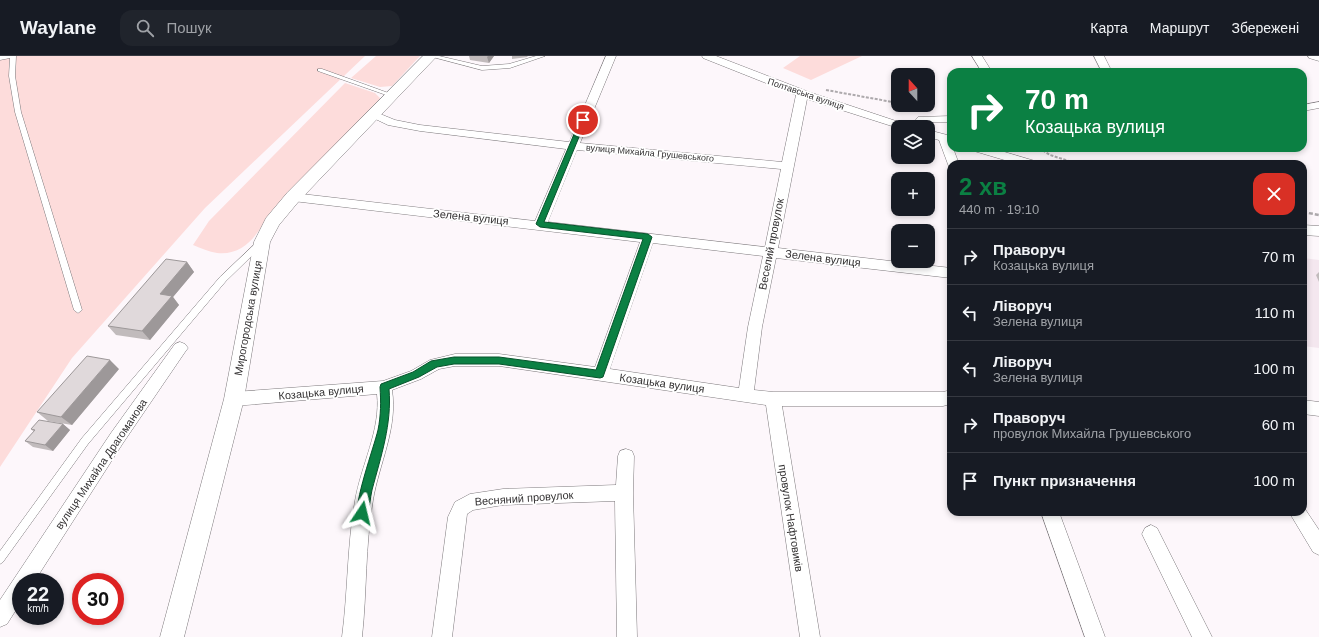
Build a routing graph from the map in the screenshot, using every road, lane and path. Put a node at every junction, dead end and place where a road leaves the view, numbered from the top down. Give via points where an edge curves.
1 (431, 56) edge
2 (542, 56) edge
3 (611, 56) edge
4 (707, 56) edge
5 (977, 56) edge
6 (1099, 56) edge
7 (1313, 56) edge
8 (0, 58) edge
9 (1319, 58) edge
10 (984, 68) edge
11 (1105, 68) edge
12 (320, 70) dead end
13 (820, 89) dead end
14 (802, 94) junction
15 (391, 95) junction
16 (891, 102) edge
17 (373, 114) junction
18 (935, 120) edge
19 (947, 120) edge
20 (891, 122) edge
21 (935, 135) edge
22 (947, 139) edge
23 (572, 146) junction
24 (991, 152) edge
25 (1045, 152) edge
26 (1018, 160) edge
27 (1066, 160) edge
28 (787, 166) junction
29 (293, 197) junction
30 (1307, 213) edge
31 (1319, 215) edge
32 (540, 224) junction
33 (1307, 230) edge
34 (1319, 231) edge
35 (648, 237) junction
36 (262, 242) junction
37 (770, 251) junction
38 (947, 273) edge
39 (78, 310) dead end
40 (180, 348) dead end
41 (600, 374) junction
42 (384, 387) junction
43 (746, 394) junction
44 (947, 398) edge
45 (234, 399) junction
46 (773, 399) junction
47 (1307, 407) edge
48 (1319, 408) edge
49 (626, 456) dead end
50 (624, 493) junction
51 (1051, 516) edge
52 (1300, 516) edge
53 (1151, 534) dead end
54 (1319, 546) edge
55 (0, 559) edge
56 (29, 573) edge
57 (12, 599) edge
58 (0, 617) edge
59 (172, 637) edge
60 (352, 637) edge
61 (442, 637) edge
62 (627, 637) edge
63 (810, 637) edge
64 (1095, 637) edge
65 (1202, 637) edge

1 - 2 lane via 482,68 510,66
1 - 15 street, Мирогородська вулиця
3 - 23 street
4 - 14 street, Полтавська вулиця
5 - 10 street
6 - 11 street
7 - 9 street
8 - 39 lane via 13,56 12,76 18,112
12 - 15 lane
13 - 16 path
14 - 20 street, Полтавська вулиця
14 - 28 street, Веселий провулок
15 - 17 street, Мирогородська вулиця
17 - 23 street, вулиця Михайла Грушевського via 392,123 420,128
17 - 29 street, Мирогородська вулиця
18 - 19 street
21 - 22 street
23 - 28 street, вулиця Михайла Грушевського
23 - 32 street
24 - 26 street
25 - 27 path
28 - 37 street, Веселий провулок
29 - 32 street, Зелена вулиця
29 - 36 street, Мирогородська вулиця via 272,222
30 - 31 path
32 - 35 street, Зелена вулиця
33 - 34 street
35 - 37 street, Зелена вулиця
35 - 41 street
36 - 45 street, Мирогородська вулиця
36 - 55 lane via 222,279 85,441
37 - 38 street, Зелена вулиця
37 - 43 street, Веселий провулок via 755,327
40 - 56 street, вулиця Михайла Драгоманова via 117,438
41 - 42 street, Козацька вулиця via 499,360 454,360 435,364 416,375
41 - 43 street, Козацька вулиця
42 - 45 street, Козацька вулиця
42 - 60 street via 386,407 383,431 364,499 360,528
43 - 46 street, Козацька вулиця
44 - 46 street, Козацька вулиця
45 - 59 street, Мирогородська вулиця
46 - 63 street, провулок Нафтовиків
47 - 48 street
49 - 50 street
50 - 61 street, Весняний провулок via 503,498 470,502 462,508 457,517
50 - 62 street
51 - 64 street
52 - 54 street
53 - 65 street
57 - 58 street

